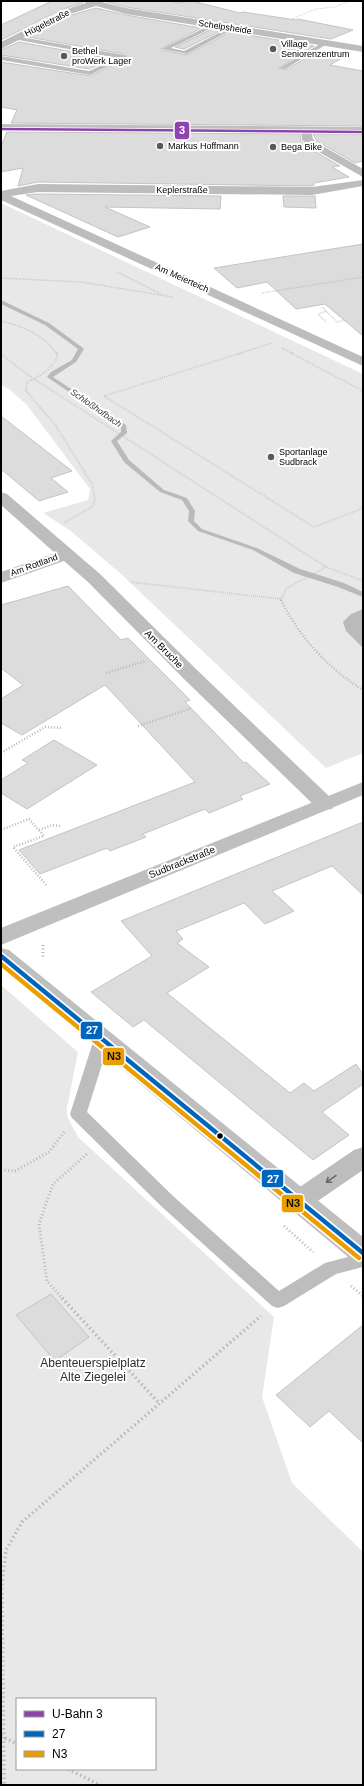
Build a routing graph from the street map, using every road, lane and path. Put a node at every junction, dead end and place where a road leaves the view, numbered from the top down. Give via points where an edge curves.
1 (349, 1) edge
2 (91, 2) edge
3 (214, 25) junction
4 (232, 28) junction
5 (260, 32) junction
6 (15, 38) junction
7 (324, 43) junction
8 (1, 46) edge
9 (363, 49) edge
10 (1, 58) edge
11 (283, 68) dead end
12 (1, 127) edge
13 (363, 130) edge
14 (307, 133) junction
15 (1, 134) edge
16 (363, 137) edge
17 (363, 174) edge
18 (363, 183) edge
19 (1, 195) edge
20 (363, 277) edge
21 (1, 278) edge
22 (175, 297) dead end
23 (227, 299) junction
24 (322, 307) dead end
25 (345, 320) dead end
26 (1, 322) edge
27 (332, 322) dead end
28 (337, 322) junction
29 (1, 354) edge
30 (363, 362) edge
31 (35, 379) junction
32 (363, 391) edge
33 (1, 498) edge
34 (363, 508) edge
35 (40, 530) junction
36 (66, 554) junction
37 (326, 567) junction
38 (1, 578) edge
39 (94, 578) junction
40 (363, 581) edge
41 (281, 598) junction
42 (170, 654) junction
43 (106, 673) dead end
44 (363, 690) edge
45 (216, 700) junction
46 (138, 726) dead end
47 (63, 728) dead end
48 (1, 753) edge
49 (363, 788) edge
50 (325, 804) junction
51 (60, 826) dead end
52 (1, 830) edge
53 (39, 830) junction
54 (47, 886) dead end
55 (1, 937) edge
56 (1, 956) edge
57 (102, 1039) junction
58 (78, 1114) junction
59 (104, 1139) junction
60 (363, 1157) edge
61 (1, 1170) edge
62 (300, 1200) junction
63 (363, 1253) edge
64 (363, 1260) edge
65 (278, 1301) junction
66 (159, 1403) junction
67 (2, 1593) edge
68 (2, 1736) edge
69 (16, 1743) edge
70 (70, 1770) edge
71 (4, 1785) edge
72 (100, 1785) edge

1 - 5 path via 335,7 316,9
2 - 3 street, Schelpsheide via 126,11
2 - 6 street, Hügelstraße
3 - 4 street, Schelpsheide
3 - 4 lane via 165,50 185,53
4 - 5 street, Schelpsheide
5 - 7 street, Schelpsheide
6 - 8 street, Hügelstraße
6 - 10 lane via 124,57 90,73
7 - 9 street, Schelpsheide
7 - 11 lane
12 - 14 main road
13 - 14 main road
14 - 15 main road
14 - 16 main road
14 - 17 street via 312,144
18 - 19 street, Keplerstraße via 312,191 38,188
19 - 23 street, Am Meierteich
20 - 23 path
21 - 22 path via 81,282
23 - 30 street, Am Meierteich
24 - 28 path
25 - 28 path
26 - 31 path via 19,326 54,347 58,355 54,366
27 - 28 path
29 - 31 path
31 - 35 path via 27,382 26,391 56,426 92,484 95,498 93,506 76,517
31 - 37 path
32 - 34 path via 271,342 104,396 314,527
33 - 35 street, Am Bruche
35 - 36 street, Am Bruche
36 - 38 street, Am Rottland
36 - 39 street, Am Bruche
37 - 40 path
37 - 41 path via 287,588
39 - 41 path
39 - 42 street, Am Bruche
41 - 44 path via 298,631 321,657 347,680
42 - 43 path
42 - 45 street, Am Bruche
45 - 46 path
45 - 50 street, Am Bruche
47 - 48 path via 45,727
49 - 50 main road, Sudbrackstraße
50 - 55 main road, Sudbrackstraße
51 - 53 path via 52,825
52 - 53 path via 29,819
53 - 54 path via 44,836 14,847
56 - 57 main road
57 - 58 lane
57 - 62 main road
58 - 59 lane
58 - 61 path via 50,1152 15,1171
59 - 65 lane
59 - 66 path via 53,1184 39,1224 47,1280
60 -> 62 street
62 - 63 main road
64 - 65 lane via 331,1268
65 - 66 path
66 - 67 path via 22,1522 6,1550
67 - 68 path
68 - 69 path
68 - 71 path
70 - 72 path

